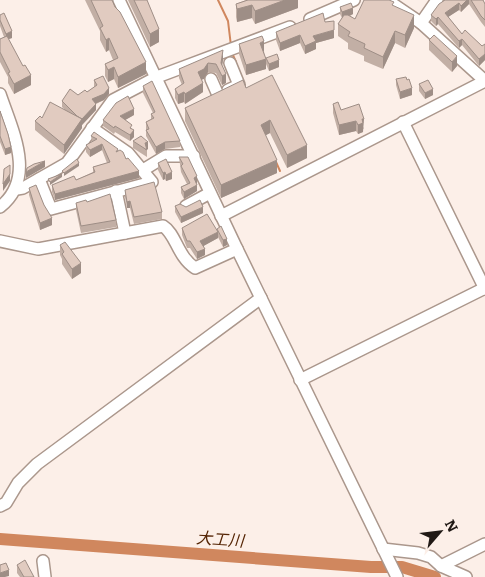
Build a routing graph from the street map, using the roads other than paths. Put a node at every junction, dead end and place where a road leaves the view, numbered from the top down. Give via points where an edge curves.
1 (119, 0) edge
2 (354, 0) edge
3 (387, 0) edge
4 (437, 0) edge
5 (421, 23) junction
6 (230, 63) dead end
7 (157, 77) junction
8 (211, 79) dead end
9 (485, 81) edge
10 (0, 94) edge
11 (403, 122) junction
12 (92, 128) junction
13 (194, 156) junction
14 (143, 170) junction
15 (40, 179) junction
16 (17, 189) junction
17 (116, 191) junction
18 (210, 193) junction
19 (186, 206) edge
20 (0, 207) edge
21 (221, 216) junction
22 (125, 233) junction
23 (0, 241) edge
24 (237, 249) junction
25 (485, 289) edge
26 (261, 298) junction
27 (300, 380) junction
28 (0, 506) edge
29 (485, 544) edge
30 (383, 550) junction
31 (44, 561) dead end
32 (440, 566) junction
33 (45, 577) edge
34 (397, 577) edge
35 (466, 577) edge

1 - 7 street
2 - 7 street
3 - 5 street
4 - 5 street
5 - 9 street
6 - 8 street via 239,85 214,97
7 - 12 street via 113,100
7 - 13 street via 180,115
9 - 11 street
10 - 16 street via 18,152 20,171
11 - 21 street
11 - 25 street
12 - 14 street via 128,153
12 - 15 street via 67,163
13 - 14 street via 166,156
13 - 18 street
14 - 17 street via 152,182
15 - 16 street
15 - 17 street via 51,209
16 - 20 street
17 - 22 street
18 - 19 street
18 - 21 street
21 - 24 street
22 - 23 street via 38,249
22 - 24 street via 166,227 181,255 195,268
24 - 26 street
25 - 27 street
26 - 27 street
26 - 28 street via 37,464 18,483 6,503
27 - 30 street
29 - 32 street
30 - 32 street via 418,552 431,557
30 - 34 street
31 - 33 street
32 - 35 street

